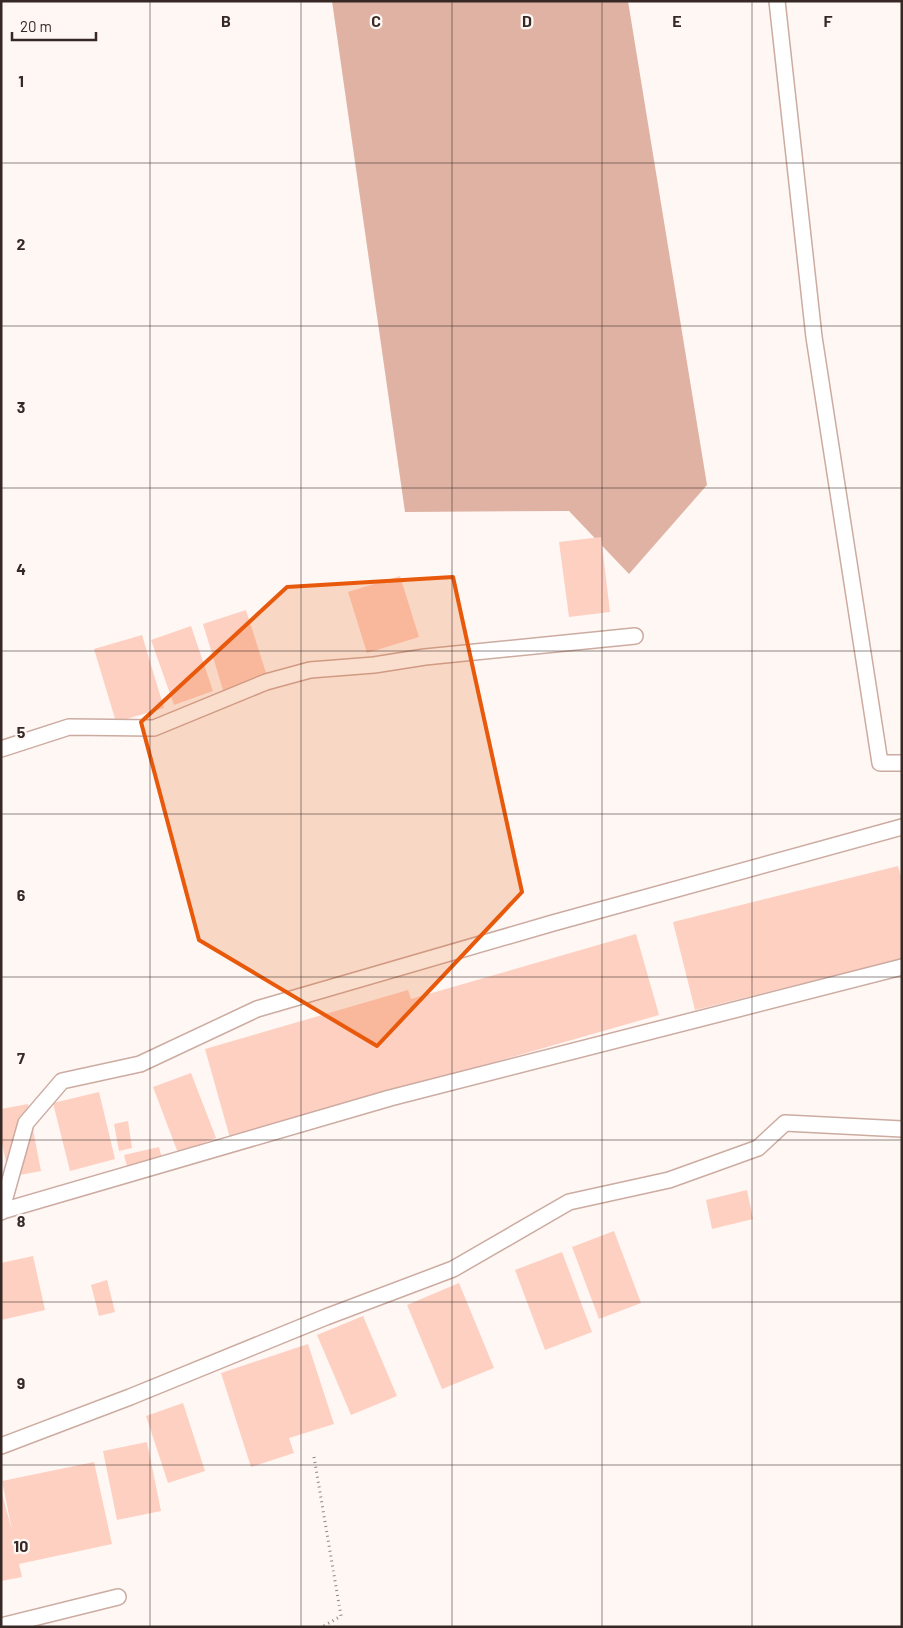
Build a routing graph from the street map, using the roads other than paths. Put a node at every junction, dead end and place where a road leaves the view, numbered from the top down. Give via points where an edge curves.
1 (777, 1) edge
2 (635, 636) dead end
3 (1, 749) edge
4 (902, 763) edge
5 (902, 827) edge
6 (902, 967) edge
7 (902, 1129) edge
8 (2, 1212) edge
9 (1, 1446) edge
10 (118, 1598) dead end
11 (1, 1626) edge

1 - 4 lane via 814,337 880,763
2 - 3 lane via 425,657 374,666 310,670 266,682 154,728 70,726
5 - 8 lane via 553,922 257,1009 140,1064 62,1081 26,1123
6 - 8 lane via 390,1098
7 - 9 lane via 785,1123 758,1148 669,1180 569,1202 453,1269
10 - 11 lane

